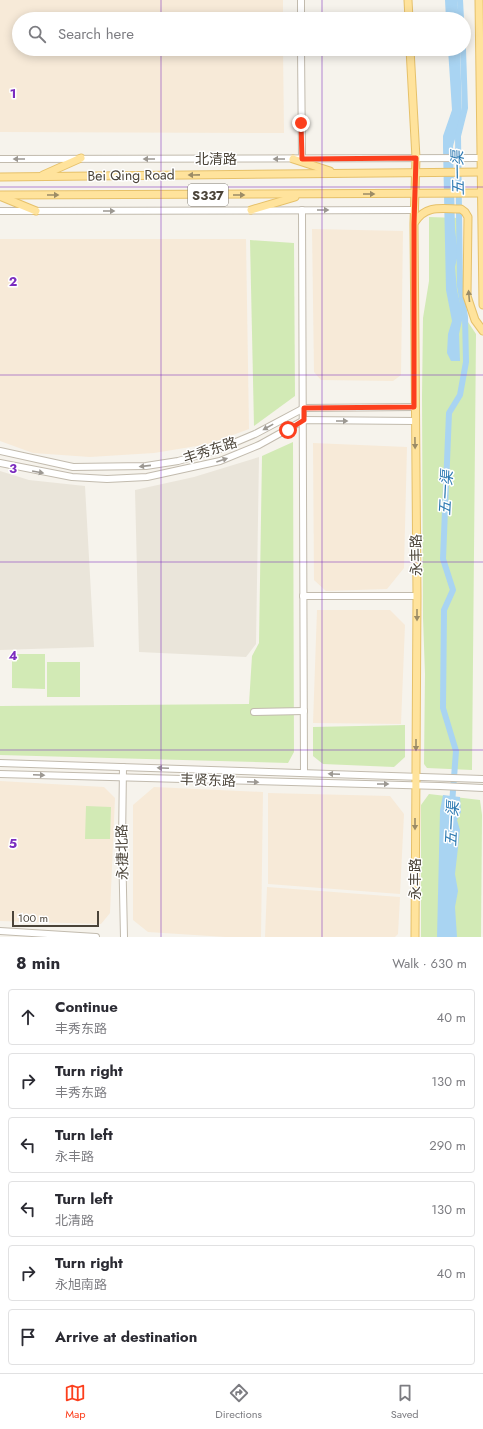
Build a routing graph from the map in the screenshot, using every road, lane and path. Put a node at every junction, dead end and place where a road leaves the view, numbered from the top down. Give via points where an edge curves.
1 (300, 0) edge
2 (408, 0) edge
3 (479, 0) edge
4 (301, 12) edge
5 (409, 12) edge
6 (301, 56) edge
7 (410, 56) edge
8 (81, 158) junction
9 (416, 158) junction
10 (482, 158) edge
11 (0, 159) edge
12 (293, 159) junction
13 (302, 159) junction
14 (415, 172) junction
15 (482, 172) edge
16 (335, 173) junction
17 (40, 176) junction
18 (0, 177) edge
19 (482, 193) edge
20 (416, 194) junction
21 (0, 195) edge
22 (302, 195) junction
23 (251, 210) junction
24 (302, 210) junction
25 (415, 210) junction
26 (482, 210) edge
27 (36, 211) junction
28 (0, 212) edge
29 (414, 224) junction
30 (483, 305) edge
31 (483, 331) edge
32 (414, 407) junction
33 (304, 408) junction
34 (304, 420) junction
35 (414, 421) junction
36 (0, 451) edge
37 (0, 463) edge
38 (303, 596) junction
39 (417, 596) junction
40 (304, 711) junction
41 (254, 712) dead end
42 (0, 763) edge
43 (123, 767) junction
44 (304, 773) junction
45 (0, 774) edge
46 (415, 777) junction
47 (122, 778) junction
48 (483, 779) edge
49 (416, 785) junction
50 (483, 788) edge
51 (0, 931) edge
52 (96, 937) edge
53 (124, 937) edge
54 (416, 937) edge

1 - 4 street
2 - 5 main road
3 - 10 main road
6 - 13 street
7 - 9 main road, 永丰路
8 -> 11 street, 北清路
12 -> 8 street, 北清路
8 - 17 main road
9 - 10 street, 北清路
9 - 13 street, 北清路
9 - 14 main road, 永丰路
10 - 15 main road
12 - 13 street, 北清路
12 - 16 main road
14 - 15 main road, Bei Qing Road
14 - 16 main road, Bei Qing Road / S337
14 - 20 main road, 永丰路
15 - 19 main road
16 -> 17 main road, Bei Qing Road / S337
17 - 18 main road, Bei Qing Road / S337
19 - 20 main road, Bei Qing Road / S337
19 - 26 main road
22 -> 20 main road, Bei Qing Road / S337
20 - 25 main road, 永丰路
21 -> 22 main road, Bei Qing Road / S337
21 - 27 main road
22 - 23 main road
23 - 24 street
27 -> 23 street
24 -> 25 street
24 - 33 street
25 - 29 main road, 永丰路
26 - 30 main road
27 - 28 street
31 -> 29 main road via 475,320 468,296 468,217 465,212 461,209 431,209 420,215
29 - 32 main road, 永丰路
32 - 33 street, 丰秀东路
32 - 35 main road, 永丰路
33 - 34 street
33 -> 36 street, 丰秀东路 via 255,434 217,450 178,461 146,466 73,467
34 -> 35 street, 丰秀东路
37 -> 34 street, 丰秀东路 via 72,477 147,477 220,461 259,445
34 - 38 street
35 -> 39 main road, 永丰路
38 - 39 street
38 - 40 street
39 -> 46 main road, 永丰路
40 - 41 street
40 - 44 street
42 - 43 street, 丰贤东路
44 -> 43 street, 丰贤东路
43 - 47 street, 永捷北路
46 -> 44 street, 丰贤东路
45 -> 47 street, 丰贤东路
46 - 48 street, 丰贤东路
46 - 49 main road, 永丰路
47 -> 49 street, 丰贤东路
47 - 53 street, 永捷北路
49 - 50 street, 丰贤东路
49 -> 54 main road, 永丰路
51 - 52 street

